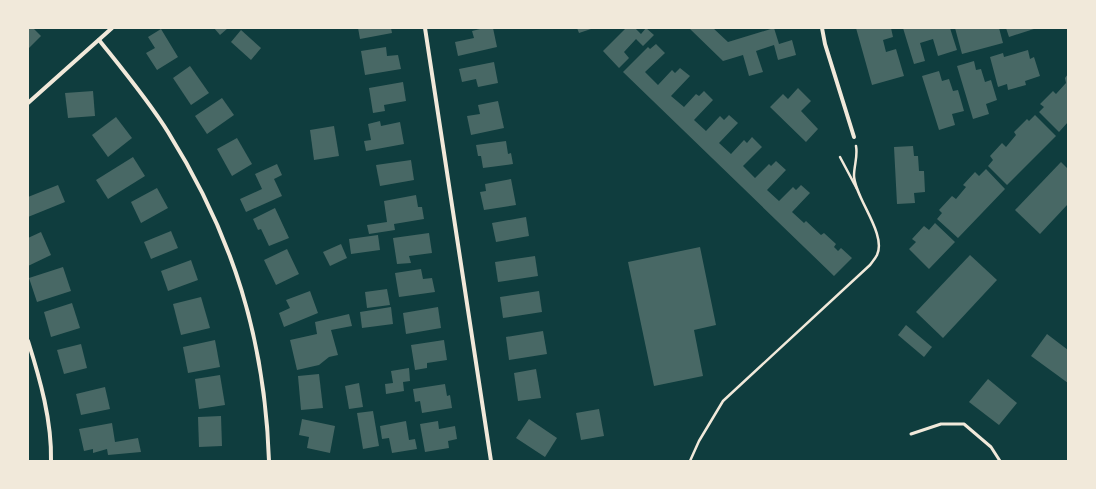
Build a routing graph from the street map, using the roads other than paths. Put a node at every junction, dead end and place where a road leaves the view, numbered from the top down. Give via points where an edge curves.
1 (112, 28) edge
2 (424, 28) edge
3 (822, 28) edge
4 (99, 40) junction
5 (28, 103) edge
6 (854, 137) road end
7 (28, 341) edge
8 (911, 434) dead end
9 (51, 461) edge
10 (269, 461) edge
11 (491, 461) edge
12 (1000, 461) edge

1 - 4 street
2 - 11 street
3 - 6 street
4 - 5 street
4 - 10 street via 168,131 218,224 254,334 264,387
7 - 9 street via 43,400 50,437
8 - 12 lane via 941,424 964,424 991,447

